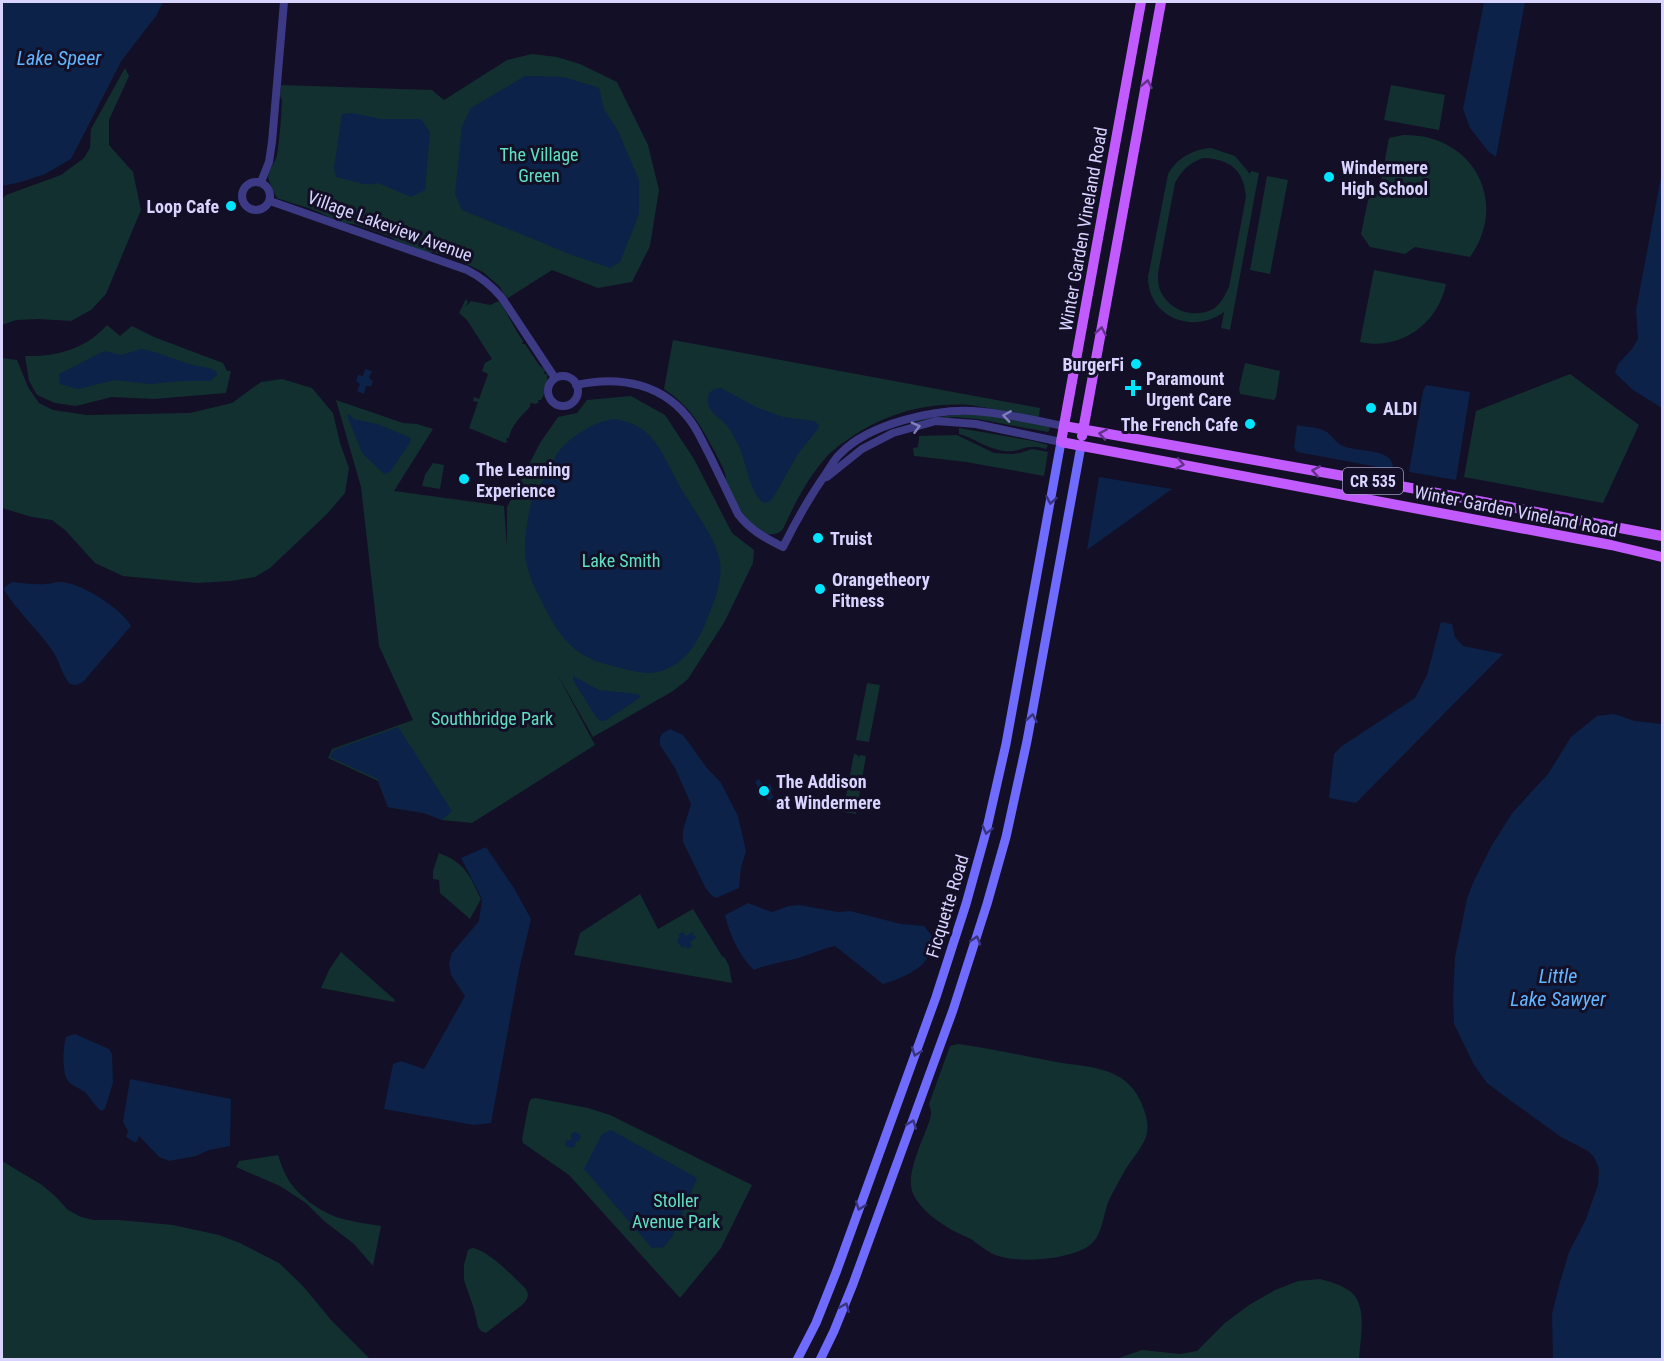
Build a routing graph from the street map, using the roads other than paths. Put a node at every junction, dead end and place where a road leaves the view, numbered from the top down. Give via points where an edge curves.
1 (284, 2) edge
2 (1141, 2) edge
3 (1161, 2) edge
4 (261, 182) junction
5 (270, 201) junction
6 (555, 378) junction
7 (576, 385) junction
8 (1064, 426) junction
9 (1083, 430) junction
10 (1061, 442) junction
11 (1081, 446) junction
12 (817, 486) junction
13 (1662, 536) edge
14 (1662, 557) edge
15 (797, 1359) edge
16 (820, 1359) edge

1 - 4 street via 272,142
2 - 8 main road, Winter Garden Vineland Road
9 -> 3 main road, Winter Garden Vineland Road
4 - 5 street via 270,190
4 - 5 street via 244,188 244,202 256,210
5 - 6 street, Village Lakeview Avenue via 477,275 502,298
6 - 7 street via 565,376
6 - 7 street via 548,394 557,405 567,405 575,399
7 - 12 street via 602,380 629,382 673,403 692,422 744,522 783,547
8 - 9 main road
8 - 10 main road, Winter Garden Vineland Road
8 -> 12 street via 972,411 928,414 862,436 841,453
9 - 11 main road, Winter Garden Vineland Road
13 -> 9 main road, Winter Garden Vineland Road / CR 535
10 - 11 main road, Winter Garden Vineland Road / CR 535
12 -> 10 street via 862,449 893,433 936,421 976,424
10 -> 15 main road, Ficquette Road via 1008,736 966,904 833,1280
11 -> 14 main road, Winter Garden Vineland Road / CR 535
16 -> 11 main road, Ficquette Road via 853,1284 953,1010 987,904 1027,741

